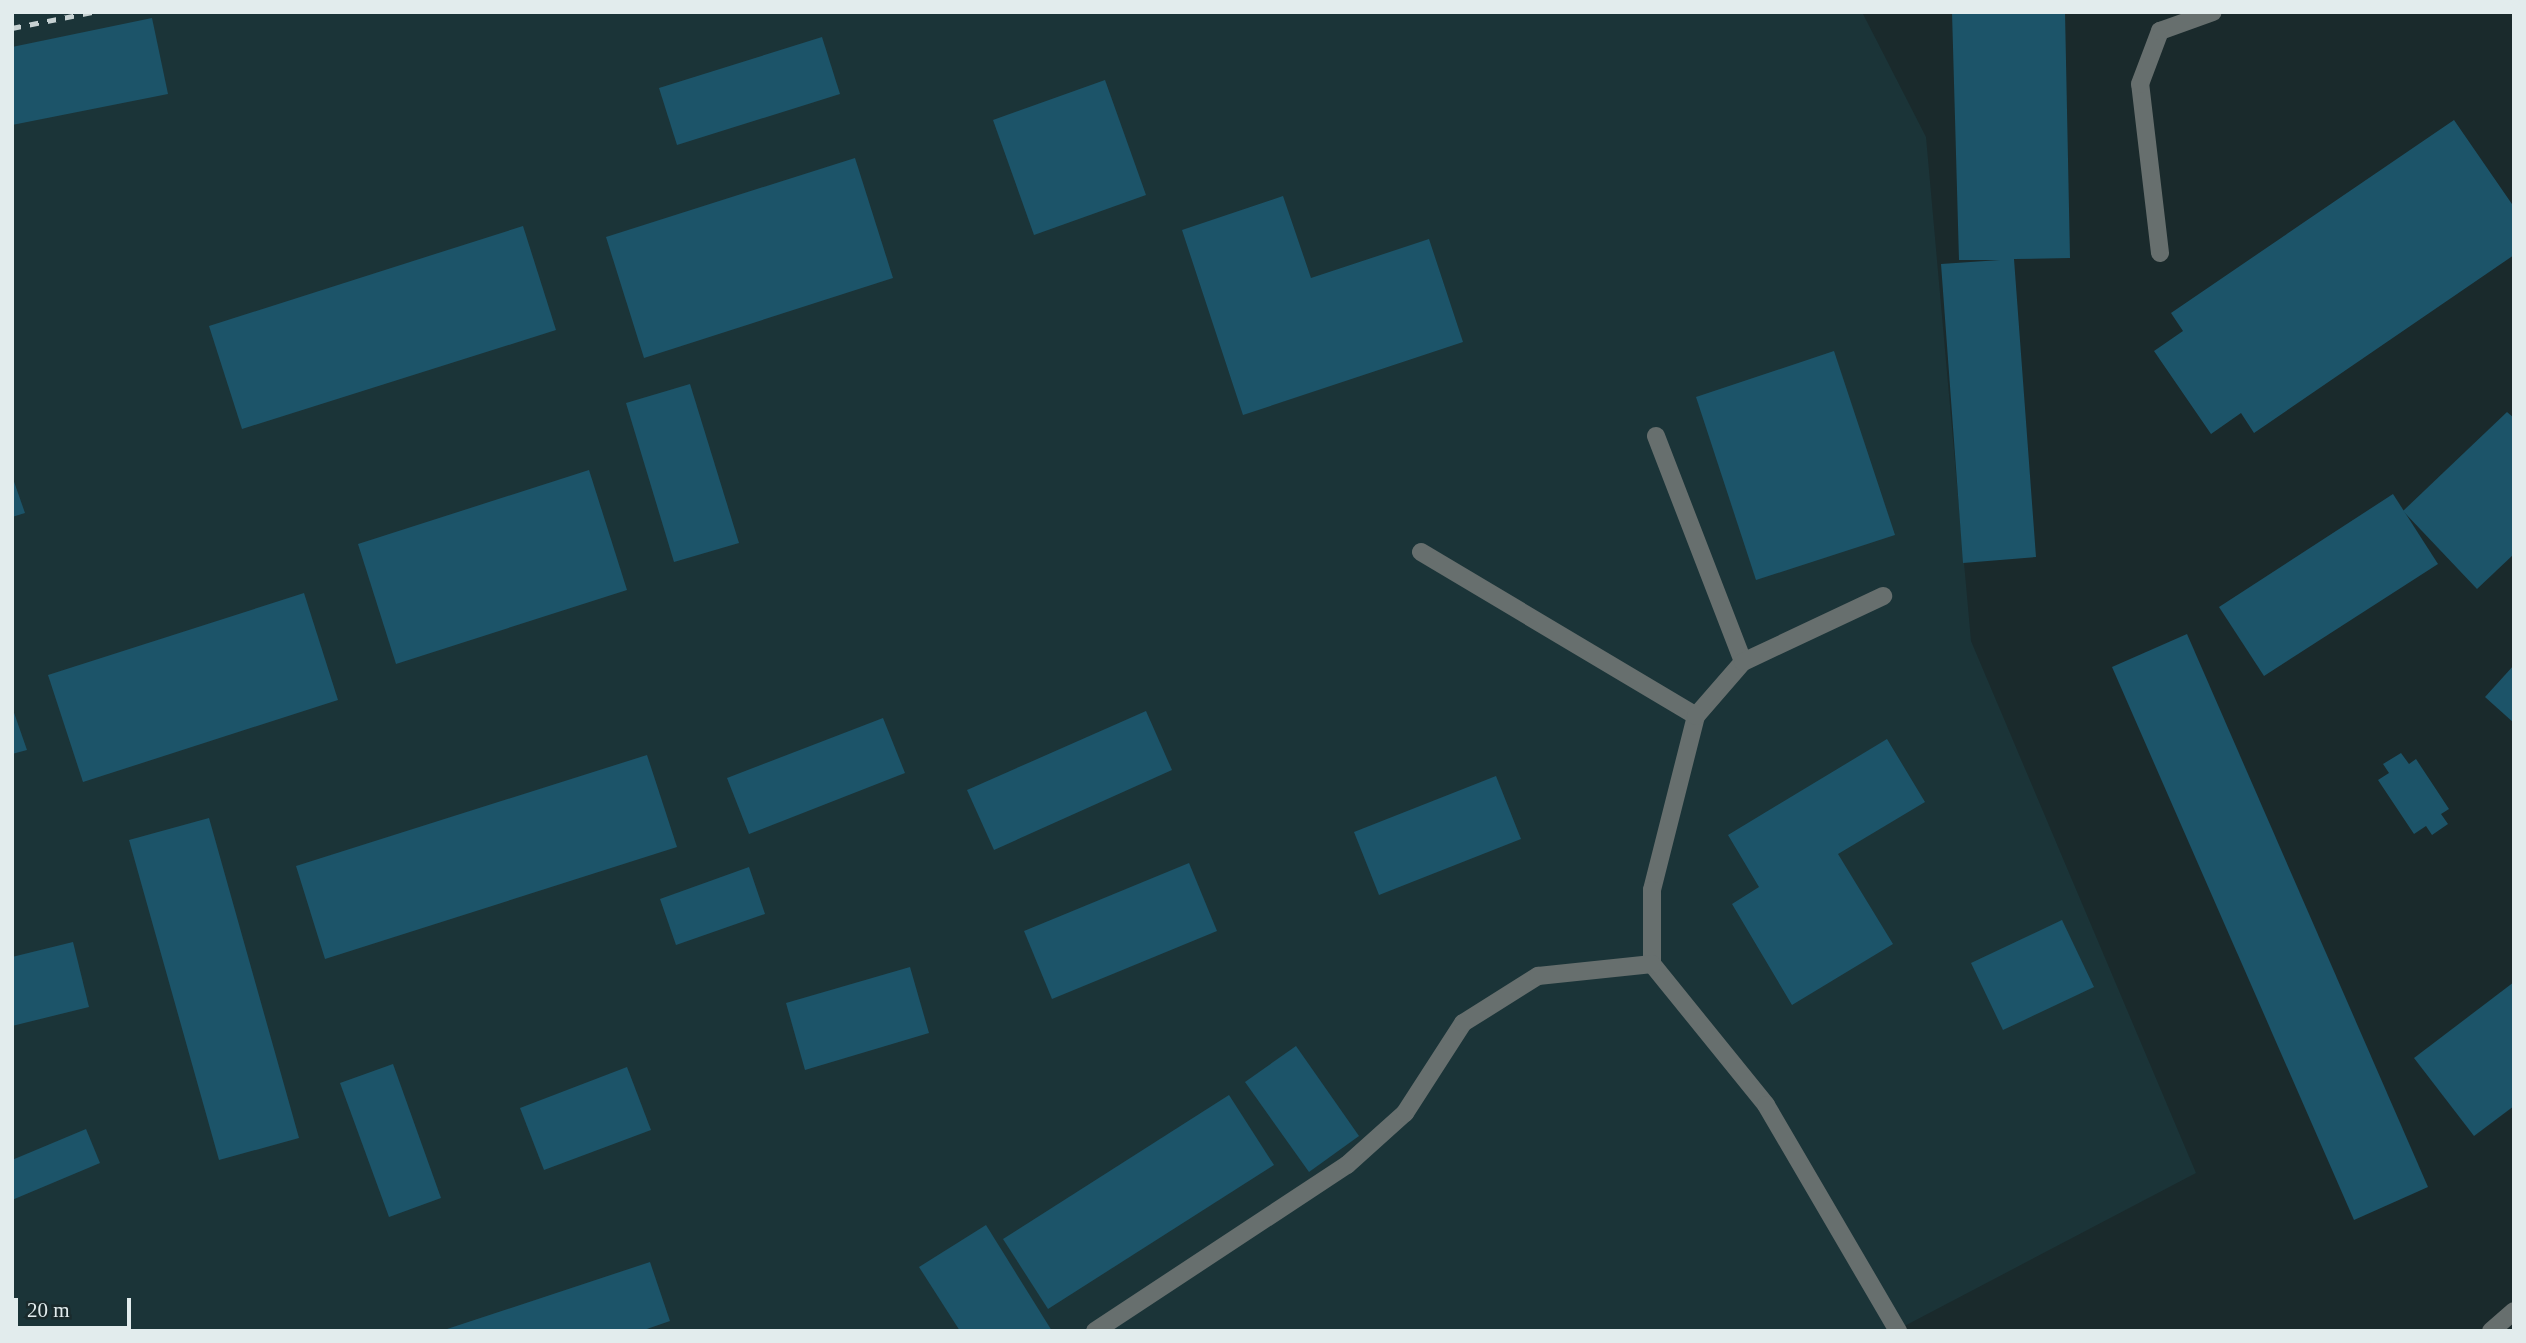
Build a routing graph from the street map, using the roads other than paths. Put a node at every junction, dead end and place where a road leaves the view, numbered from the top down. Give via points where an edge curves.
1 (2213, 12) edge
2 (2160, 253) dead end
3 (1656, 436) dead end
4 (1422, 552) dead end
5 (1883, 596) dead end
6 (1743, 662) junction
7 (1696, 716) junction
8 (1652, 964) junction
9 (2514, 1311) edge
10 (1095, 1331) edge
11 (1898, 1331) edge
12 (2491, 1331) edge

1 - 2 street via 2160,31 2140,84
3 - 6 street
4 - 7 street
5 - 6 street
6 - 7 street
7 - 8 street via 1652,890
8 - 10 street via 1538,976 1463,1023 1405,1113 1347,1165
8 - 11 street via 1766,1104
9 - 12 street

